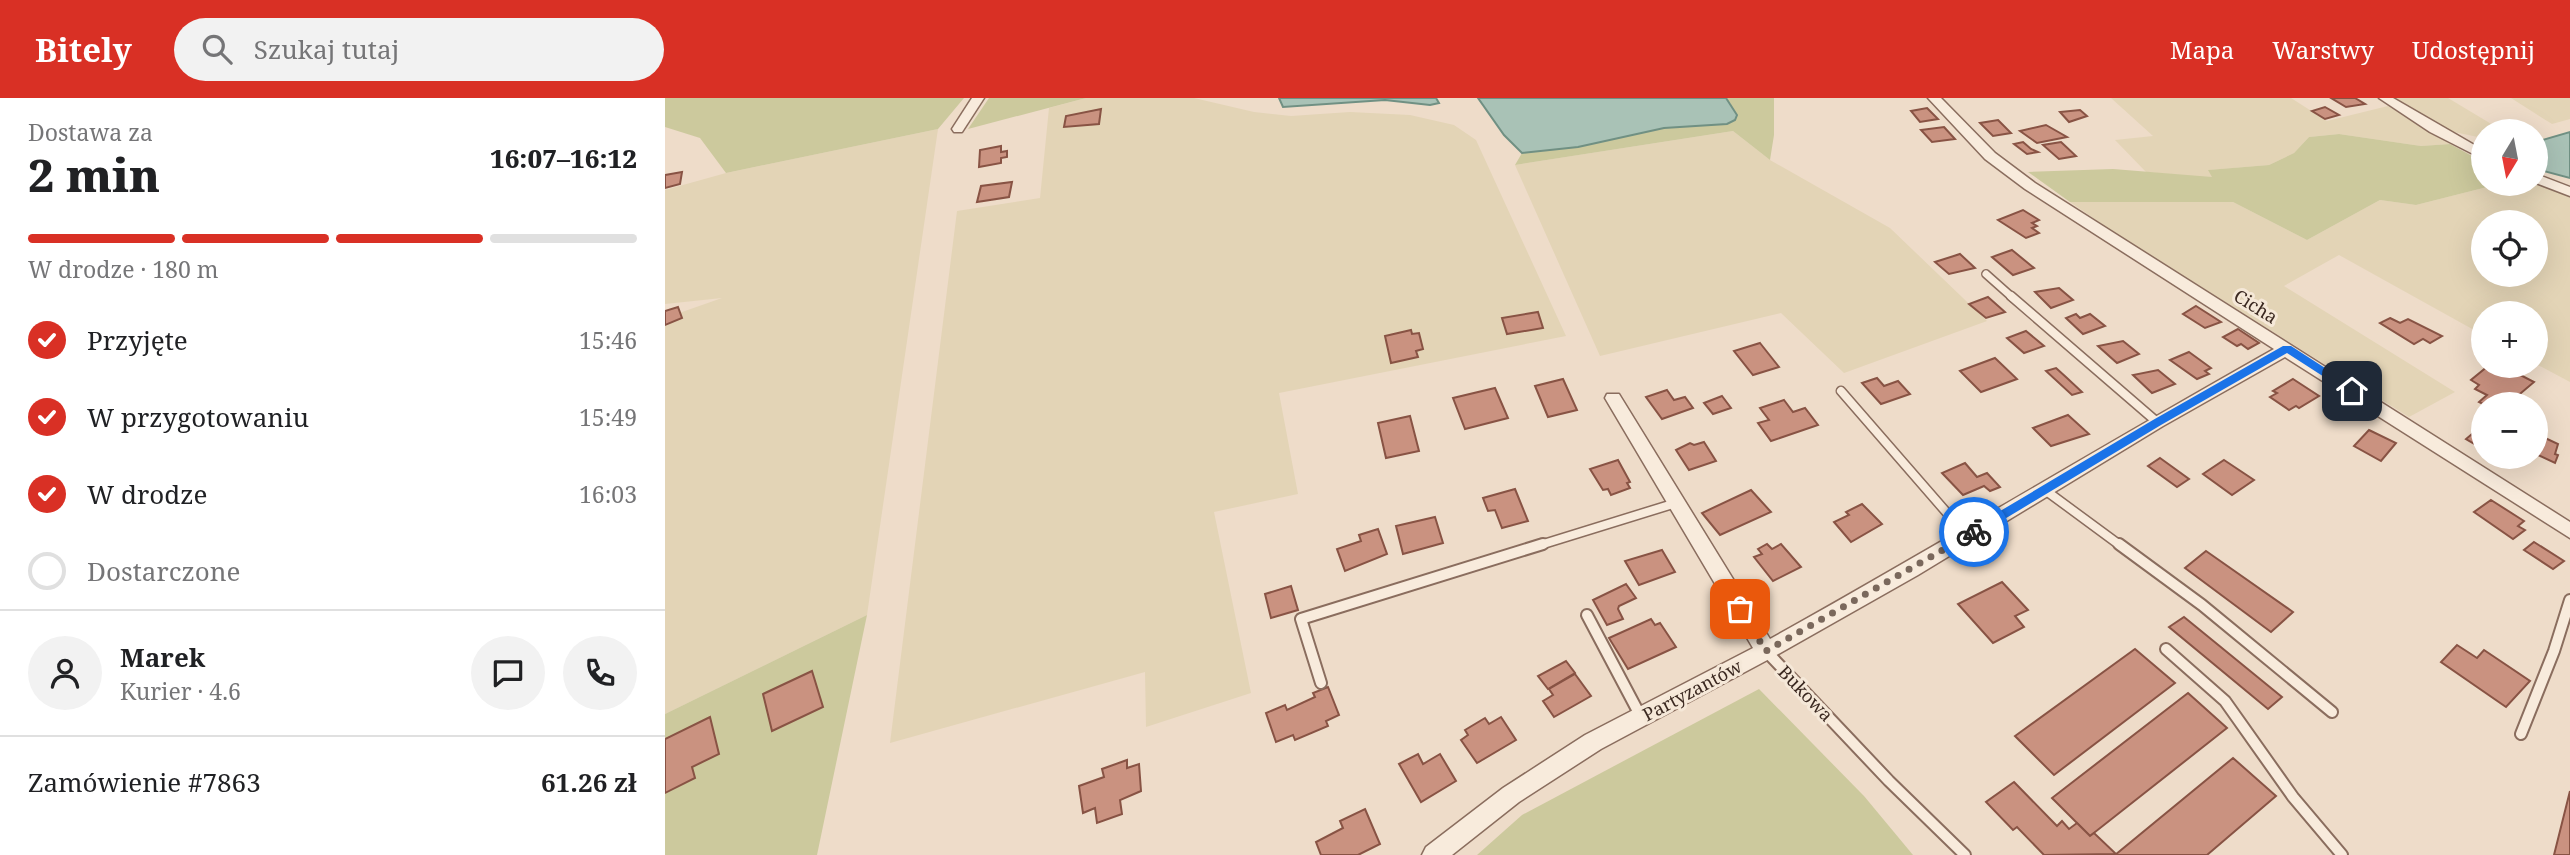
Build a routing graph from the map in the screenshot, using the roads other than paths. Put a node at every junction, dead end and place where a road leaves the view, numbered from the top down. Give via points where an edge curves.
1 (978, 98) edge
2 (1934, 98) edge
3 (2385, 98) edge
4 (958, 129) dead end
5 (2471, 149) edge
6 (2548, 183) edge
7 (2570, 192) edge
8 (1986, 274) dead end
9 (2287, 349) junction
10 (1841, 391) dead end
11 (1613, 398) dead end
12 (2157, 422) junction
13 (2045, 490) junction
14 (1676, 503) junction
15 (2570, 531) edge
16 (1967, 536) junction
17 (2570, 600) edge
18 (1587, 615) dead end
19 (2166, 649) dead end
20 (1766, 651) junction
21 (1321, 683) dead end
22 (2332, 712) dead end
23 (1641, 716) junction
24 (2521, 734) dead end
25 (1434, 855) edge
26 (1965, 855) edge
27 (2342, 855) edge

1 - 4 street
2 - 9 street, Cicha via 1990,156 2030,186
3 - 5 street
6 - 7 street
8 - 12 lane
9 - 12 street, Partyzantów
9 - 15 street, Cicha
10 - 16 lane
11 - 14 street, Bukowa
12 - 13 street, Partyzantów
13 - 16 street, Partyzantów
13 - 22 lane via 2201,605
14 - 20 street, Bukowa
14 - 21 lane via 1301,619
16 - 20 street, Partyzantów
17 - 24 lane
18 - 23 lane
19 - 27 lane via 2225,701 2293,797
20 - 23 street, Partyzantów
20 - 26 lane, Bukowa
23 - 25 street, Partyzantów via 1511,795

